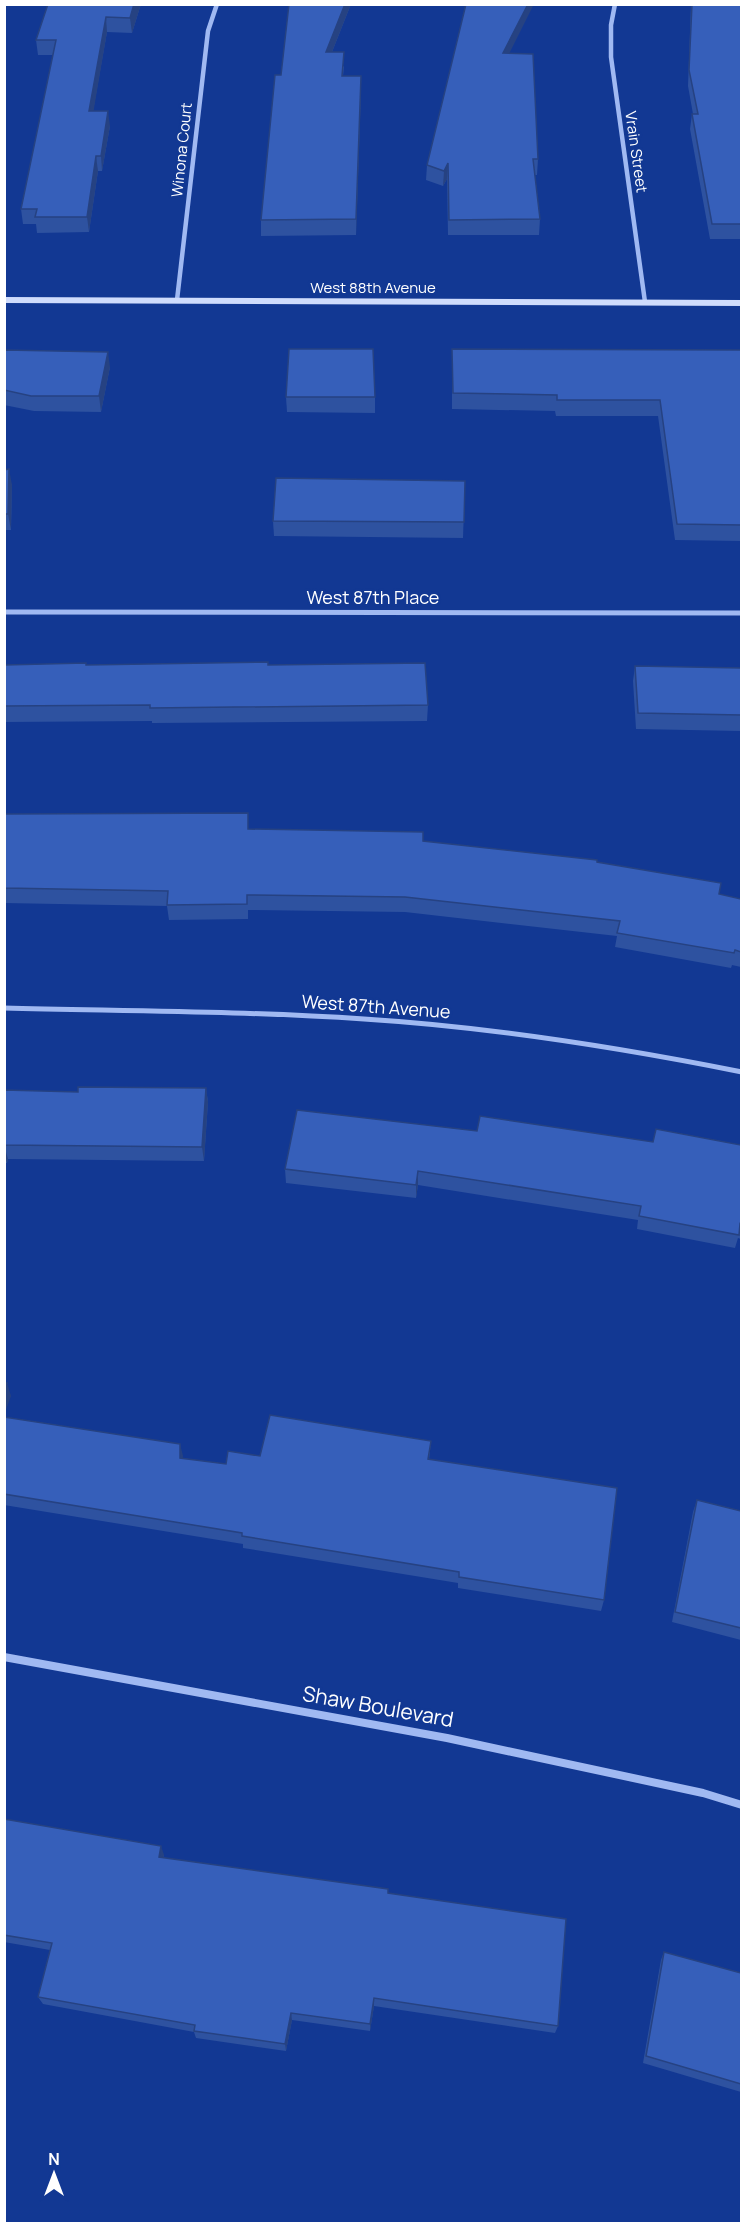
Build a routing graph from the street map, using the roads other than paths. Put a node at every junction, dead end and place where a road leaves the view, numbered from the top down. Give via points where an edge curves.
1 (217, 4) edge
2 (615, 4) edge
3 (4, 300) edge
4 (177, 300) junction
5 (645, 302) junction
6 (741, 303) edge
7 (4, 612) edge
8 (741, 613) edge
9 (4, 1008) edge
10 (741, 1072) edge
11 (4, 1657) edge
12 (741, 1805) edge

1 - 4 street, Winona Court via 208,31
2 - 5 street, Vrain Street via 611,57
3 - 4 street, West 88th Avenue
4 - 5 street, West 88th Avenue
5 - 6 street, West 88th Avenue
7 - 8 street, West 87th Place
9 - 10 street, West 87th Avenue via 310,1016 409,1023 547,1039
11 - 12 street, Shaw Boulevard via 447,1738 703,1793

